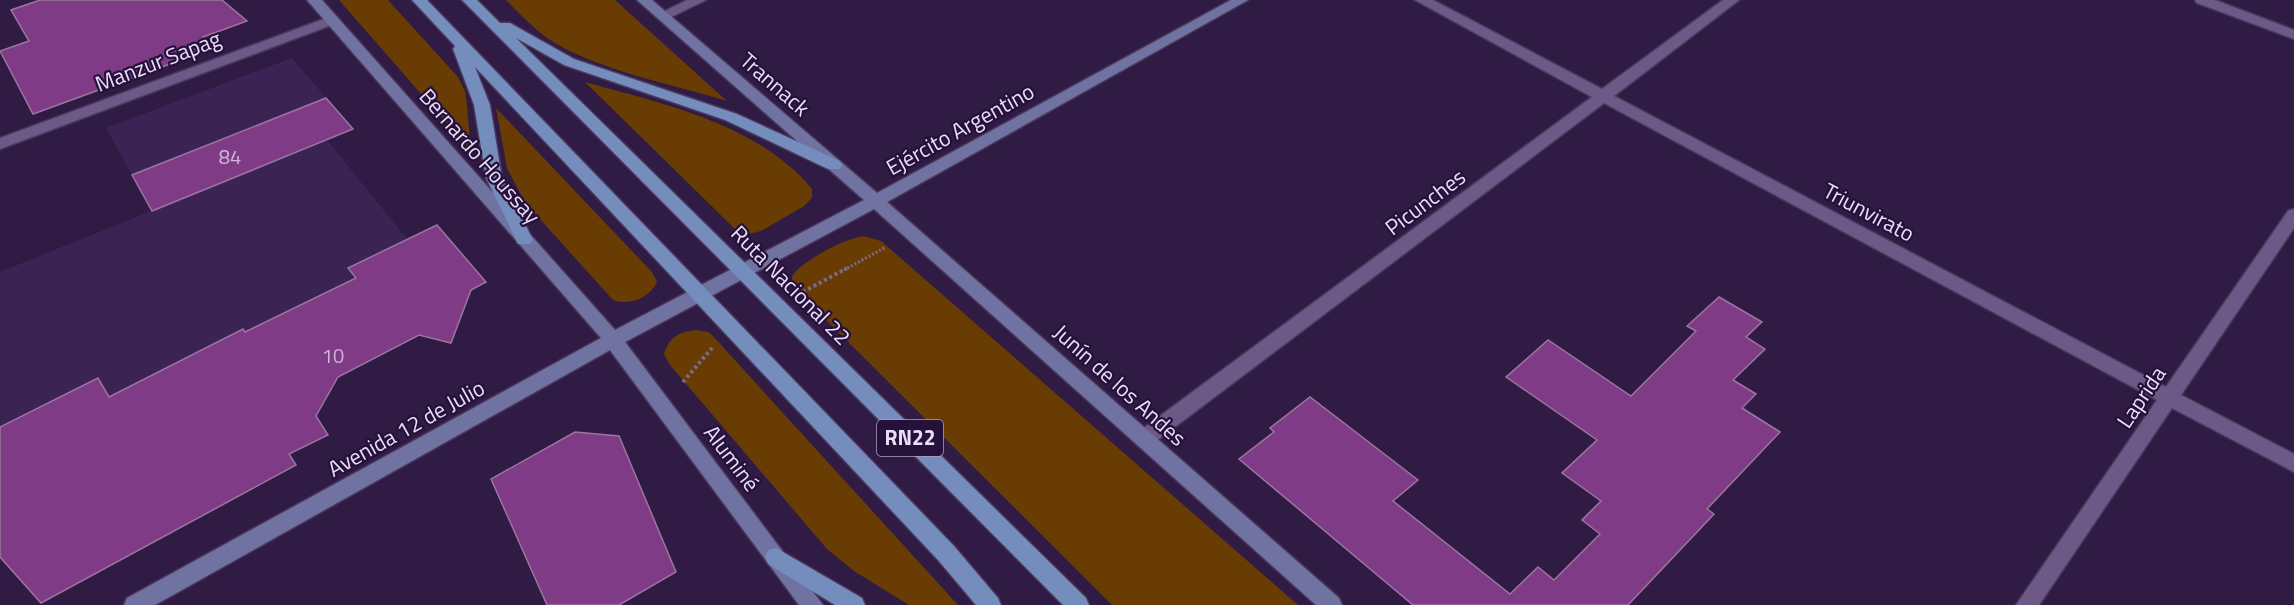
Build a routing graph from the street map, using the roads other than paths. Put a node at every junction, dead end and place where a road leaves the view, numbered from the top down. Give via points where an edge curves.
1 (314, 0) edge
2 (419, 0) edge
3 (470, 0) edge
4 (644, 0) edge
5 (699, 0) edge
6 (1240, 0) edge
7 (1422, 0) edge
8 (1732, 0) edge
9 (2202, 0) edge
10 (483, 13) junction
11 (662, 16) junction
12 (332, 20) junction
13 (2294, 35) edge
14 (456, 39) junction
15 (1603, 96) junction
16 (0, 144) edge
17 (834, 165) junction
18 (876, 201) junction
19 (2294, 215) edge
20 (524, 240) junction
21 (743, 272) junction
22 (700, 295) junction
23 (613, 340) junction
24 (2169, 398) junction
25 (1144, 439) junction
26 (2294, 464) edge
27 (776, 557) junction
28 (135, 605) edge
29 (812, 605) edge
30 (854, 605) edge
31 (990, 605) edge
32 (1078, 605) edge
33 (1331, 605) edge
34 (2027, 605) edge

1 - 12 street, Bernardo Houssay
2 - 14 main road, RN22
3 - 10 main road, Ruta Nacional 22 / RN22
4 - 11 street, Trannack
5 - 11 street
6 - 18 street, Ejército Argentino
7 - 15 street, Triunvirato
8 - 15 street, Picunches
9 - 13 street
10 - 17 main road via 569,62 731,117
10 - 21 main road, Ruta Nacional 22 / RN22
11 - 17 street, Trannack
12 - 16 street, Manzur Sapag
12 - 20 street, Bernardo Houssay
14 - 20 main road via 482,105 494,178
14 - 22 main road, RN22
15 - 24 street, Triunvirato
15 - 25 street, Picunches
17 - 18 street, Trannack
18 - 21 street, Ejército Argentino
18 - 25 street, Junín de los Andes
19 - 24 street, Laprida
20 - 23 street, Bernardo Houssay
21 - 22 street, Ejército Argentino
21 - 32 main road, Ruta Nacional 22 / RN22
22 - 23 street, Avenida 12 de Julio
22 - 31 main road, RN22 via 946,553
23 - 27 street, Aluminé
23 - 28 street, Avenida 12 de Julio
24 - 26 street, Triunvirato
24 - 34 street, Laprida
25 - 33 street, Junín de los Andes
27 - 29 street, Aluminé
27 - 30 main road

